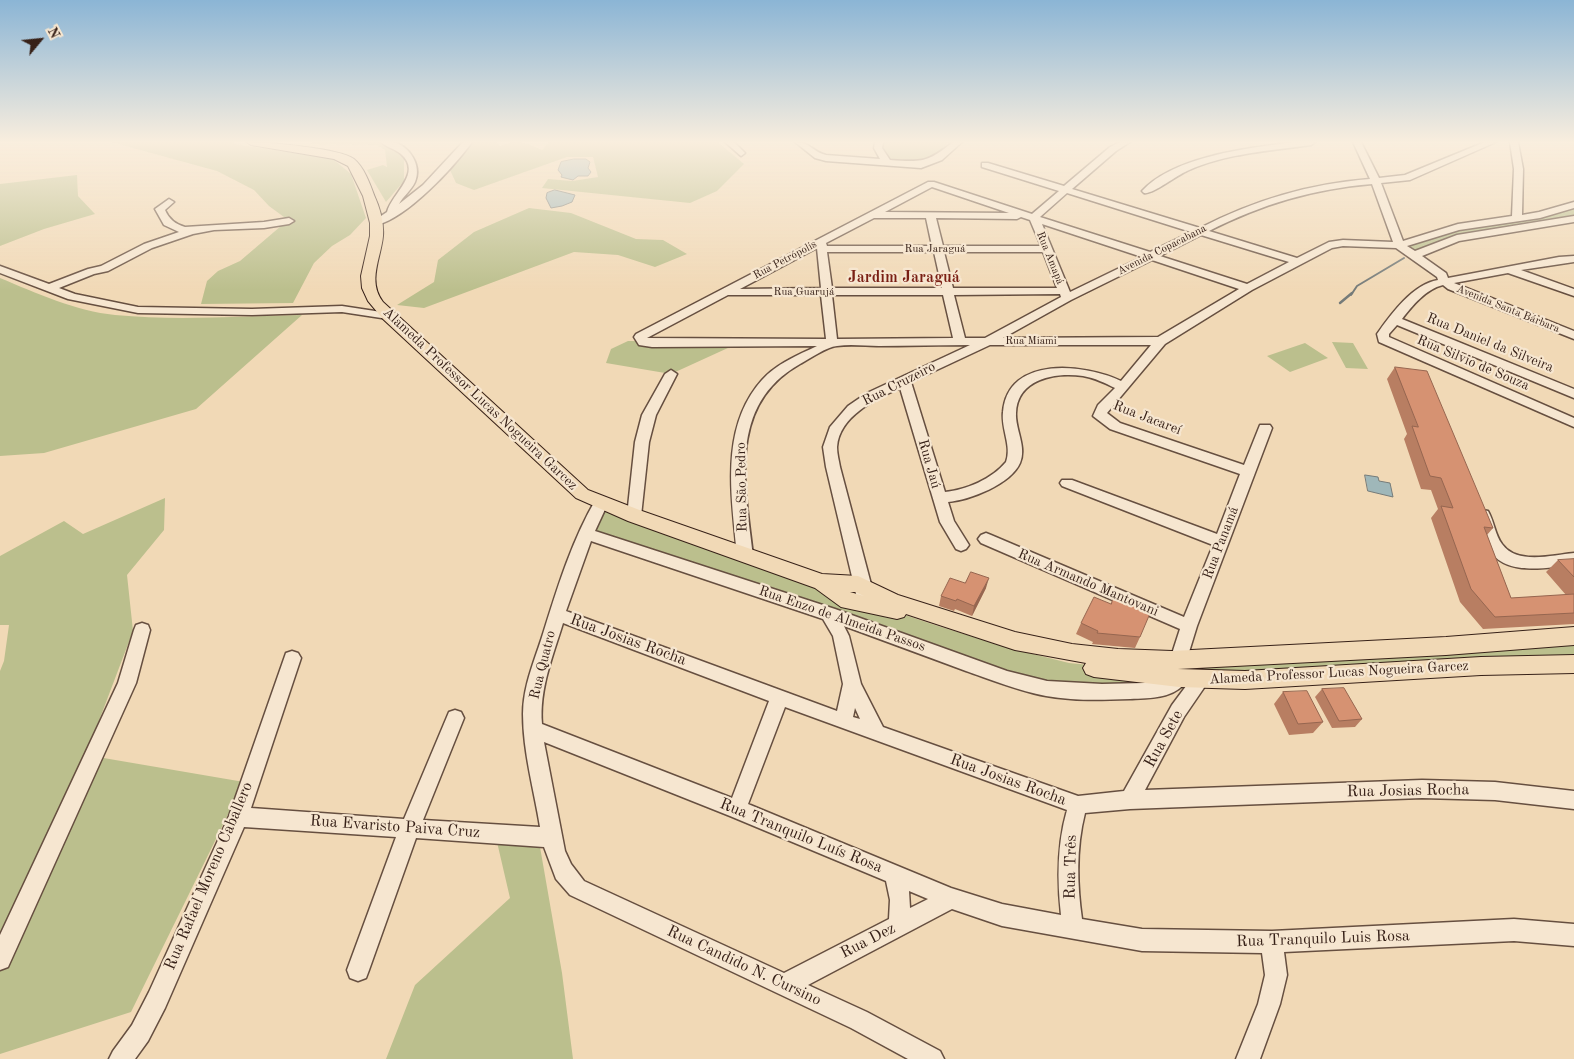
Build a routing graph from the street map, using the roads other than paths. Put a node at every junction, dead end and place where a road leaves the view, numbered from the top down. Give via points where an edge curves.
1 (367, 191) edge
2 (404, 191) edge
3 (420, 191) edge
4 (916, 191) edge
5 (955, 191) edge
6 (1063, 191) edge
7 (1070, 191) edge
8 (1301, 191) edge
9 (1380, 191) edge
10 (1518, 191) edge
11 (1518, 201) junction
12 (169, 202) dead end
13 (1574, 205) edge
14 (392, 215) junction
15 (1540, 215) junction
16 (868, 216) junction
17 (931, 216) junction
18 (1033, 216) junction
19 (1517, 217) junction
20 (1574, 219) edge
21 (288, 221) dead end
22 (377, 222) junction
23 (191, 231) junction
24 (1198, 231) junction
25 (822, 245) junction
26 (1399, 245) junction
27 (1046, 248) junction
28 (938, 249) junction
29 (1150, 255) junction
30 (1415, 255) junction
31 (1574, 259) edge
32 (1297, 261) junction
33 (0, 269) edge
34 (1508, 269) junction
35 (1444, 281) junction
36 (49, 288) junction
37 (1248, 288) junction
38 (724, 292) junction
39 (827, 292) junction
40 (948, 292) junction
41 (1574, 293) edge
42 (1065, 295) junction
43 (388, 316) junction
44 (1395, 320) junction
45 (1574, 336) edge
46 (640, 337) joint
47 (959, 340) junction
48 (988, 341) junction
49 (1161, 341) junction
50 (832, 342) junction
51 (671, 374) dead end
52 (904, 380) junction
53 (1124, 387) junction
54 (1574, 394) edge
55 (1574, 423) edge
56 (1265, 428) dead end
57 (1248, 471) junction
58 (1067, 483) dead end
59 (939, 498) junction
60 (601, 503) junction
61 (1479, 503) edge
62 (634, 516) junction
63 (585, 533) junction
64 (986, 539) dead end
65 (1221, 542) junction
66 (961, 545) dead end
67 (745, 555) junction
68 (1574, 559) edge
69 (851, 593) junction
70 (557, 614) junction
71 (829, 614) junction
72 (858, 624) junction
73 (1189, 626) junction
74 (142, 630) dead end
75 (841, 636) junction
76 (1574, 636) edge
77 (1319, 652) junction
78 (1226, 657) junction
79 (292, 658) dead end
80 (1574, 664) edge
81 (1123, 672) junction
82 (1173, 676) junction
83 (1316, 676) junction
84 (1201, 679) junction
85 (852, 684) junction
86 (1102, 692) junction
87 (780, 696) junction
88 (1178, 711) junction
89 (455, 718) dead end
90 (843, 721) junction
91 (534, 729) junction
92 (876, 732) junction
93 (1130, 800) junction
94 (1574, 800) edge
95 (1078, 805) junction
96 (737, 809) junction
97 (238, 817) junction
98 (410, 827) junction
99 (552, 838) junction
100 (895, 875) junction
101 (577, 888) joint
102 (951, 898) junction
103 (899, 925) junction
104 (1073, 928) junction
105 (1574, 935) edge
106 (1272, 942) junction
107 (0, 959) edge
108 (358, 970) dead end
109 (785, 985) junction
110 (915, 1054) edge
111 (121, 1059) edge
112 (932, 1059) edge
113 (1248, 1059) edge

1 - 22 main road, Alameda Professor Lucas Nogueira Garcez
2 - 14 street via 397,199
3 - 14 street
4 - 16 street, Rua Petrópolis
5 - 18 street, Rua Petrópolis
6 - 18 street
7 - 24 street
8 - 24 street, Avenida Copacabana
9 - 26 street
10 - 11 street
11 - 15 street
11 - 19 street
12 - 23 street via 160,210 163,219 176,229
13 - 15 street
14 - 22 street
15 - 19 street
16 - 17 street
16 - 25 street, Rua Petrópolis
17 - 18 street
17 - 28 street
18 - 27 street, Rua Amapá
18 - 29 street
19 - 26 street via 1458,227
20 - 30 street via 1457,238
21 - 23 street via 214,226
22 - 43 main road, Alameda Professor Lucas Nogueira Garcez via 368,284 370,294
23 - 36 street
24 - 29 street, Avenida Copacabana
24 - 32 street
25 - 28 street, Rua Jaraguá
25 - 38 street, Rua Petrópolis
25 - 39 street
26 - 30 street, Avenida Santa Bárbara
26 - 32 street via 1343,242 1329,245
27 - 28 street, Rua Jaraguá
27 - 42 street, Rua Amapá
28 - 40 street
29 - 37 street
29 - 42 street, Avenida Copacabana
30 - 35 street, Avenida Santa Bárbara via 1442,275
31 - 34 street
32 - 37 street
33 - 36 street
34 - 35 street
34 - 41 street
35 - 44 street via 1422,290
35 - 45 street, Avenida Santa Bárbara
36 - 43 street via 72,297 138,310 252,312 342,309
37 - 49 street
38 - 39 street, Rua Guarujá
38 - 46 street, Rua Petrópolis
39 - 40 street, Rua Guarujá
39 - 50 street
40 - 42 street, Rua Guarujá
40 - 47 street
42 - 48 street, Avenida Copacabana
43 - 60 main road, Alameda Professor Lucas Nogueira Garcez via 582,494
44 - 54 street, Rua Daniel da Silveira
44 - 55 street, Rua Silvio de Souza via 1383,334 1383,339
46 - 50 street, Rua Miami via 643,342 652,343
47 - 48 street, Rua Miami
47 - 50 street, Rua Miami
48 - 49 street, Rua Miami
48 - 52 street, Rua Cruzeiro
49 - 53 street, Rua Jacareí
50 - 67 street, Rua São Pedro via 768,381 744,421 738,447
51 - 62 street via 649,415 642,442
52 - 59 street, Rua Jaú
52 - 69 street, Rua Cruzeiro via 853,409 837,427 830,447 859,565
53 - 57 street, Rua Jacareí via 1101,411 1100,416 1106,422
53 - 59 street via 1096,375 1073,371 1049,373 1020,385 1009,404 1014,462 1008,470 974,491
56 - 57 street, Rua Panamá
57 - 65 street, Rua Panamá
58 - 65 street
59 - 66 street, Rua Jaú via 947,522
60 - 62 main road, Alameda Professor Lucas Nogueira Garcez
60 - 63 street, Rua Quatro
61 - 68 street via 1496,549 1509,559 1524,562
62 - 67 main road, Alameda Professor Lucas Nogueira Garcez
63 - 70 street, Rua Quatro
63 - 71 street, Rua Enzo de Almeida Passos
64 - 73 street, Rua Armando Mantovani
65 - 73 street, Rua Panamá
67 - 69 main road, Alameda Professor Lucas Nogueira Garcez
69 - 81 main road, Alameda Professor Lucas Nogueira Garcez via 1007,647 1067,663
69 - 82 main road, Alameda Professor Lucas Nogueira Garcez via 900,604 1015,641 1072,654 1118,658
70 - 87 street, Rua Josias Rocha
70 - 91 street, Rua Quatro via 533,702
71 - 72 street, Rua Enzo de Almeida Passos
71 - 75 street
72 - 75 street via 848,627
72 - 86 street, Rua Enzo de Almeida Passos via 1007,678 1047,689
73 - 82 street, Rua Panamá
74 - 107 street via 127,683
75 - 85 street
76 - 77 main road, Alameda Professor Lucas Nogueira Garcez
77 - 78 main road, Alameda Professor Lucas Nogueira Garcez
77 - 83 main road via 1310,657 1308,663
78 - 82 main road, Alameda Professor Lucas Nogueira Garcez
78 - 84 main road via 1209,668
79 - 97 street, Rua Rafael Moreno Caballero
80 - 83 main road, Alameda Professor Lucas Nogueira Garcez
81 - 82 main road, Alameda Professor Lucas Nogueira Garcez
81 - 86 street
82 - 84 main road, Alameda Professor Lucas Nogueira Garcez
82 - 86 street, Rua Enzo de Almeida Passos
82 - 88 street via 1173,701
83 - 84 main road, Alameda Professor Lucas Nogueira Garcez
84 - 88 street, Rua Sete
85 - 90 street
85 - 92 street
87 - 90 street, Rua Josias Rocha
87 - 96 street
88 - 93 street, Rua Sete
89 - 98 street
90 - 92 street, Rua Josias Rocha
91 - 96 street, Rua Tranquilo Luís Rosa
91 - 99 street, Rua Quatro
92 - 95 street, Rua Josias Rocha
93 - 94 street, Rua Josias Rocha via 1422,789 1495,791
93 - 95 street, Rua Josias Rocha
95 - 104 street, Rua Três via 1072,822 1068,860 1067,885
96 - 100 street, Rua Tranquilo Luís Rosa
97 - 98 street, Rua Evaristo Paiva Cruz
97 - 111 street, Rua Rafael Moreno Caballero via 157,1000 140,1033
98 - 99 street, Rua Evaristo Paiva Cruz
98 - 108 street
99 - 101 street, Rua Quatro via 560,866
100 - 102 street, Rua Tranquilo Luís Rosa
100 - 103 street via 900,900
101 - 109 street, Rua Candido N. Cursino
102 - 103 street, Rua Dez
102 - 104 street, Rua Tranquilo Luís Rosa via 1002,915
103 - 109 street, Rua Dez
104 - 106 street, Rua Tranquilo Luis Rosa via 1142,940
105 - 106 street, Rua Tranquilo Luis Rosa via 1514,930
106 - 113 street via 1276,975 1269,1004
109 - 110 street, Rua Candido N. Cursino via 859,1020
110 - 112 street, Rua Candido N. Cursino

